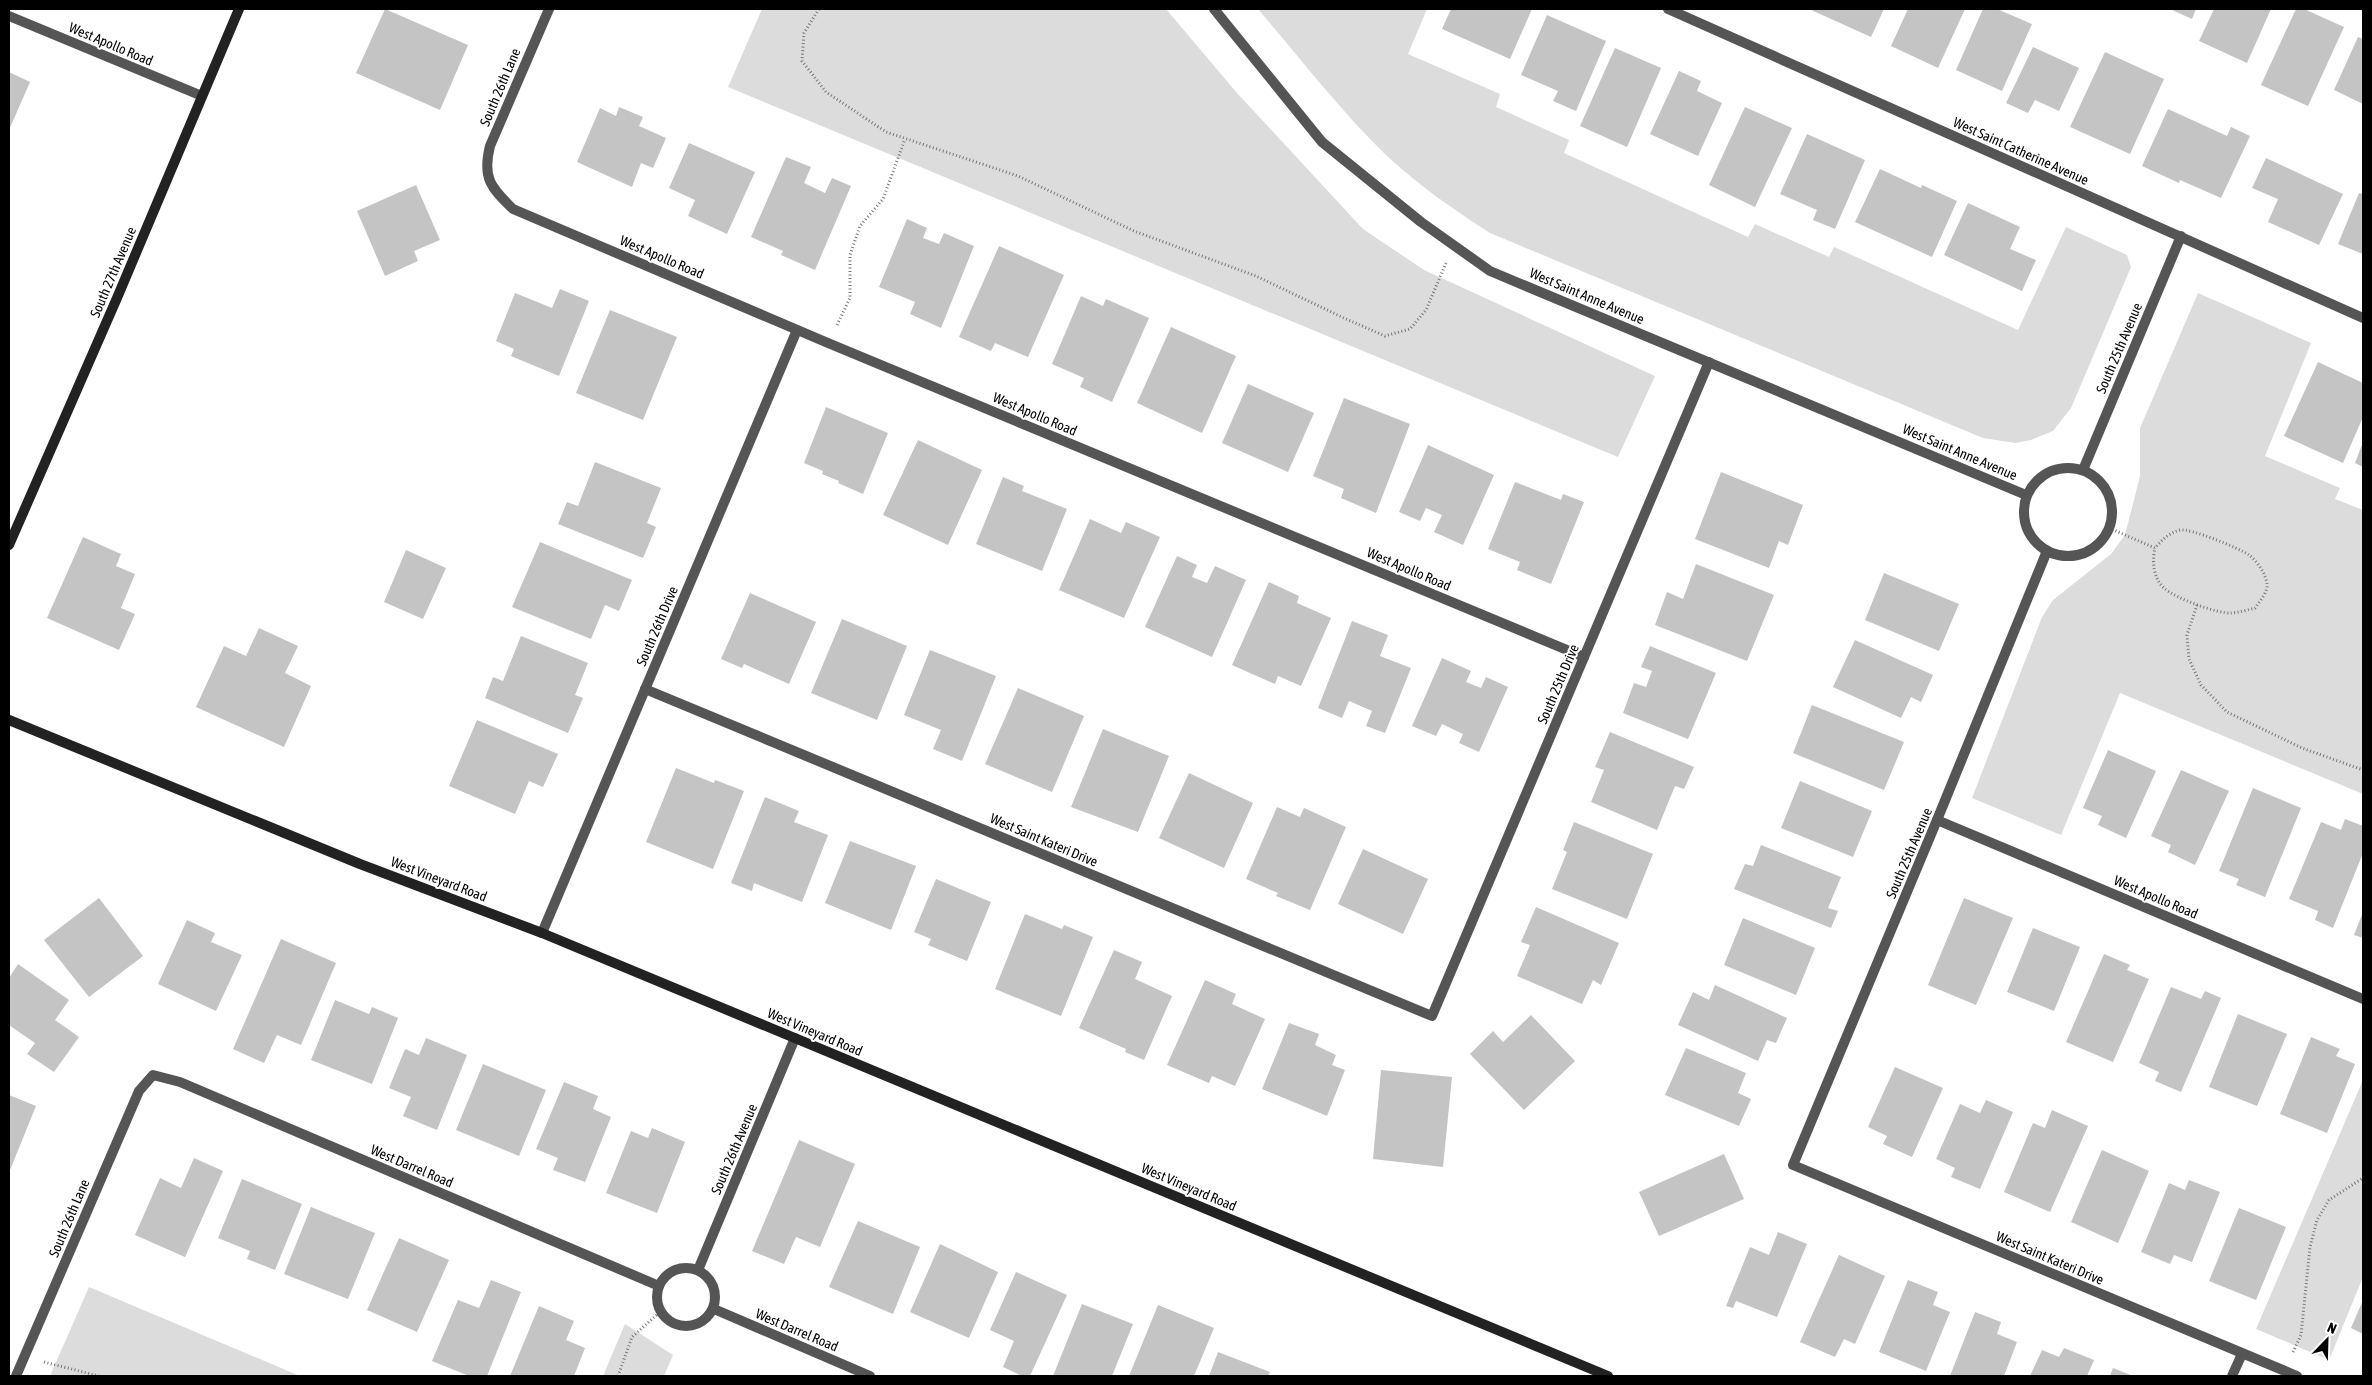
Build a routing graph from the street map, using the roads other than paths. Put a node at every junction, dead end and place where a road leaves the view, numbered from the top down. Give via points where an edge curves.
1 (239, 9) edge
2 (549, 9) edge
3 (1214, 9) edge
4 (1668, 9) edge
5 (9, 16) edge
6 (202, 96) junction
7 (488, 179) joint
8 (2181, 236) junction
9 (2363, 318) edge
10 (797, 330) junction
11 (1709, 362) junction
12 (2084, 470) junction
13 (2026, 495) junction
14 (9, 545) edge
15 (2047, 551) junction
16 (1584, 657) junction
17 (645, 689) junction
18 (9, 720) edge
19 (1938, 820) junction
20 (542, 933) junction
21 (2363, 999) edge
22 (1432, 1016) joint
23 (795, 1038) junction
24 (154, 1075) joint
25 (1793, 1165) joint
26 (698, 1270) junction
27 (659, 1286) junction
28 (714, 1309) junction
29 (2242, 1354) junction
30 (16, 1376) edge
31 (870, 1376) edge
32 (1608, 1376) edge
33 (2232, 1376) edge
34 (2297, 1376) edge

1 - 6 street, South 27th Avenue
2 - 7 street, South 26th Lane via 490,146 486,163
3 - 11 street, West Saint Anne Avenue via 1322,142 1453,245 1490,271
4 - 8 street, West Saint Catherine Avenue
5 - 6 street, West Apollo Road
6 - 14 street, South 27th Avenue
7 - 10 street, West Apollo Road via 497,194 514,209
8 - 9 street, West Saint Catherine Avenue
8 - 12 street, South 25th Avenue
10 - 16 street, West Apollo Road
10 - 17 street, South 26th Drive
11 - 13 street, West Saint Anne Avenue
11 - 16 street, South 25th Drive
12 - 13 street via 2066,467 2050,471 2035,481
12 - 15 street via 2098,480 2108,494 2112,511 2109,528 2100,542 2086,552 2069,556
13 - 15 street via 2023,513 2027,529 2037,544
15 - 19 street, South 25th Avenue
16 - 22 street, South 25th Drive
17 - 20 street, South 26th Drive
17 - 22 street, West Saint Kateri Drive
18 - 20 street, West Vineyard Road via 360,864
19 - 21 street, West Apollo Road
19 - 25 street, South 25th Avenue
20 - 23 street, West Vineyard Road
23 - 26 street, South 26th Avenue
23 - 32 street, West Vineyard Road
24 - 27 street, West Darrel Road via 180,1082
24 - 30 street, South 26th Lane via 139,1091
25 - 29 street, West Saint Kateri Drive
26 - 27 street via 678,1269 667,1275
26 - 28 street via 712,1284 716,1296
27 - 28 street via 656,1299 660,1312 680,1327 694,1326 706,1320
28 - 31 street, West Darrel Road
29 - 33 street
29 - 34 street, West Saint Kateri Drive

